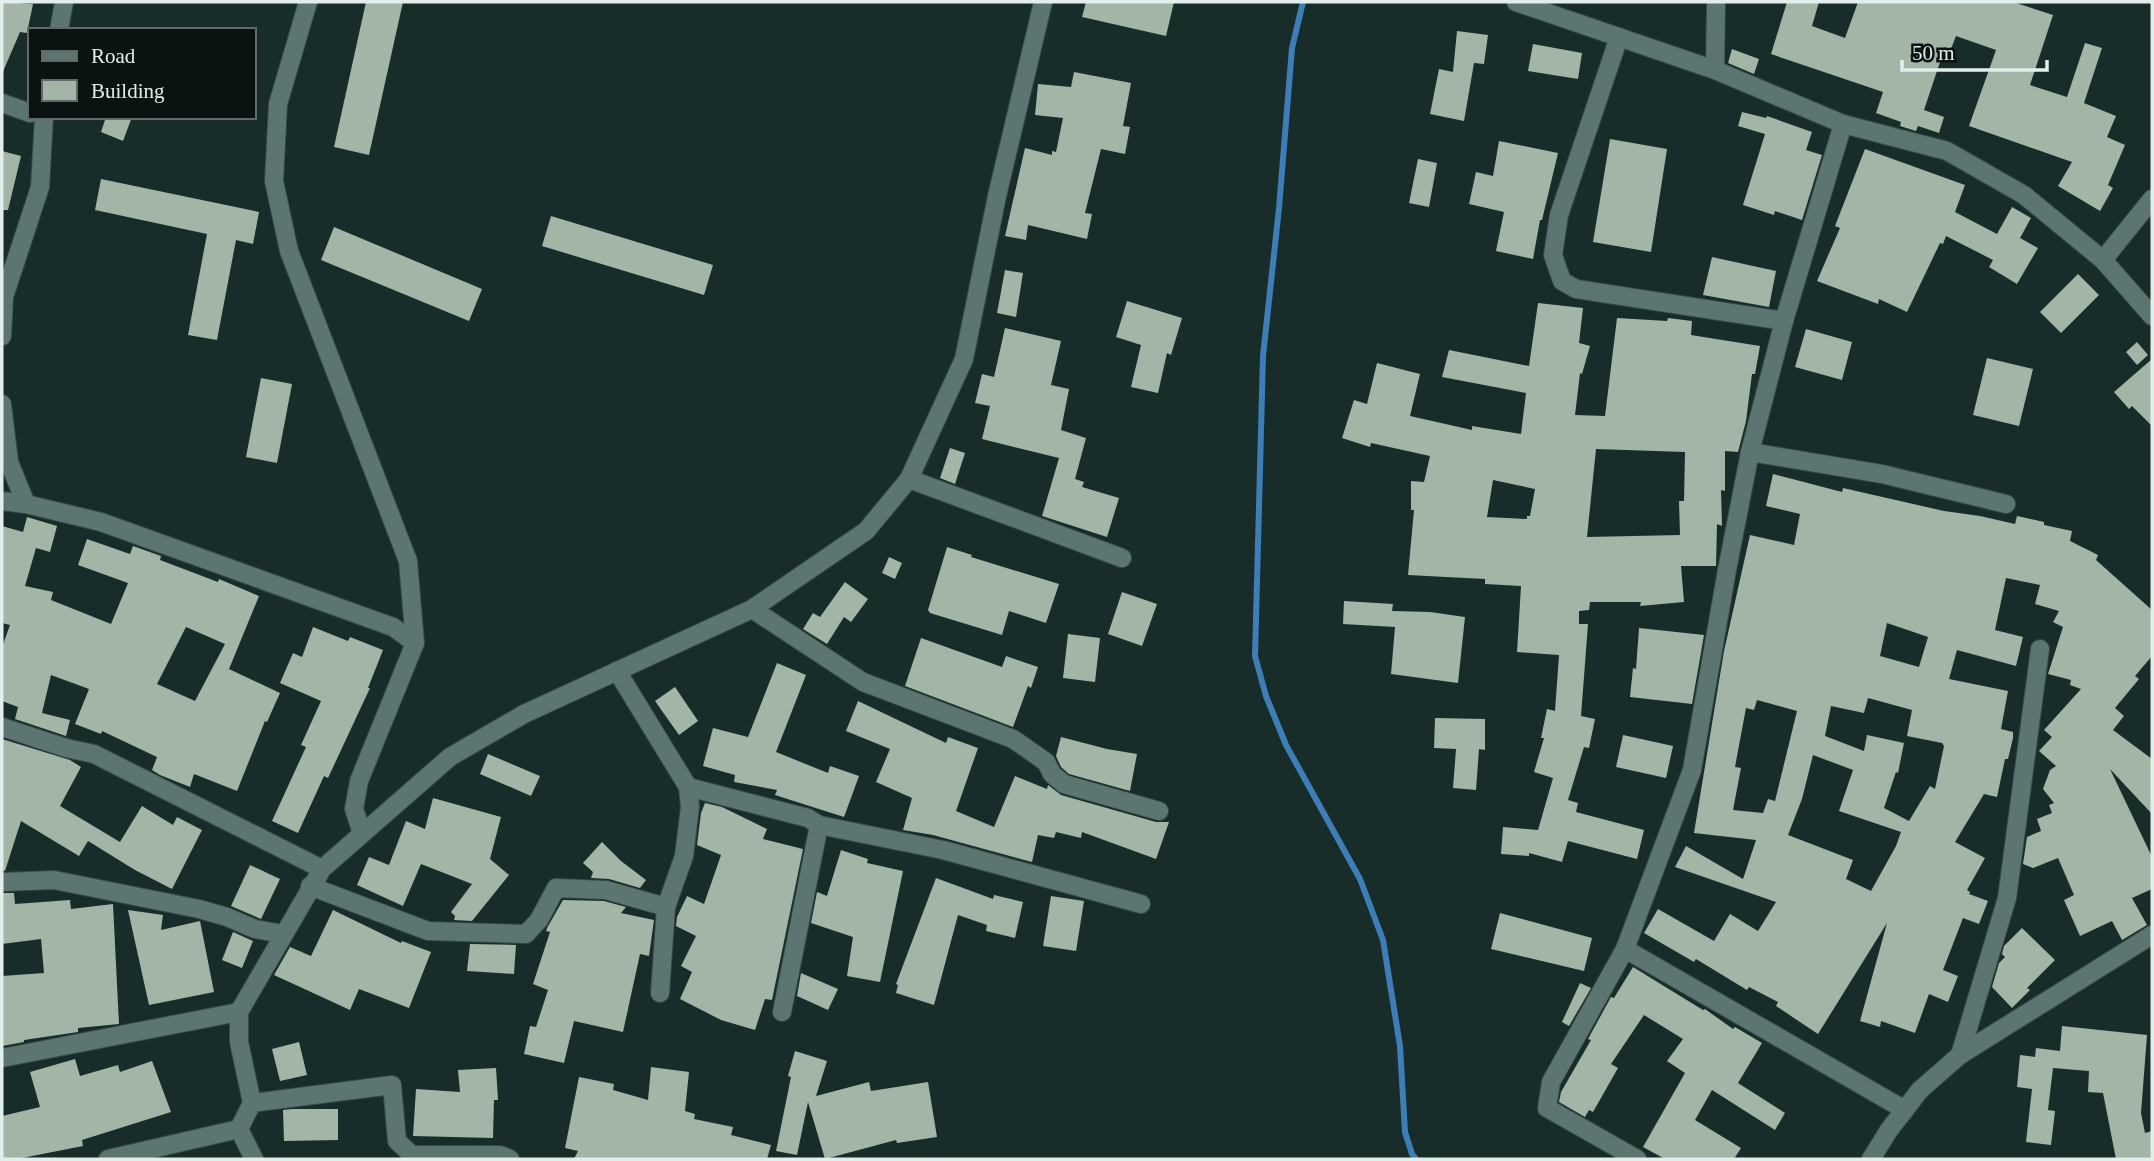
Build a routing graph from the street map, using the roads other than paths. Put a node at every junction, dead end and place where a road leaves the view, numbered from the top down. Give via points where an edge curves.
1 (64, 2) edge
2 (308, 2) edge
3 (1043, 2) edge
4 (1516, 2) edge
5 (1716, 2) edge
6 (59, 28) edge
7 (1619, 37) junction
8 (1715, 71) junction
9 (2, 103) edge
10 (28, 112) edge
11 (43, 119) edge
12 (1843, 124) junction
13 (2152, 199) edge
14 (2103, 260) junction
15 (3, 296) edge
16 (2152, 316) edge
17 (1784, 321) junction
18 (2, 336) edge
19 (2, 404) edge
20 (1750, 452) junction
21 (909, 479) junction
22 (2, 501) edge
23 (26, 503) junction
24 (2006, 504) dead end
25 (1122, 558) dead end
26 (752, 609) junction
27 (415, 643) junction
28 (2040, 649) dead end
29 (617, 671) junction
30 (2, 727) edge
31 (688, 786) junction
32 (1159, 811) dead end
33 (819, 825) junction
34 (362, 833) junction
35 (321, 869) junction
36 (2, 882) edge
37 (310, 886) junction
38 (1140, 904) dead end
39 (666, 907) junction
40 (283, 934) junction
41 (2152, 935) edge
42 (1625, 949) junction
43 (660, 993) dead end
44 (239, 1012) junction
45 (782, 1012) dead end
46 (1960, 1055) junction
47 (2, 1058) edge
48 (252, 1103) junction
49 (1905, 1111) junction
50 (239, 1129) junction
51 (108, 1159) edge
52 (254, 1159) edge
53 (510, 1159) edge
54 (1637, 1159) edge
55 (1871, 1159) edge

1 - 6 street
2 - 27 street via 278,104 274,181 289,251 408,561
3 - 21 street via 964,359
4 - 7 street
5 - 8 street
7 - 8 street
7 - 17 street via 1559,215 1553,255 1562,281 1576,289
8 - 12 street
9 - 10 street
11 - 15 street via 40,187
12 - 14 street via 1947,151 2024,195
12 - 17 street
13 - 14 street
14 - 16 street
15 - 18 street
17 - 20 street
19 - 23 street via 9,462
20 - 24 street via 1882,474
20 - 42 street via 1692,771
21 - 25 street
21 - 26 street via 866,531
22 - 23 street
23 - 27 street via 101,522 393,627
26 - 29 street
26 - 32 street via 863,681 1013,739 1046,762 1064,784
27 - 34 street via 359,781 354,809
28 - 46 street via 2007,898
29 - 31 street
29 - 34 street via 524,714 450,757
30 - 35 street via 94,754
31 - 33 street via 808,818
31 - 39 street via 691,807 684,856
33 - 38 street via 943,850
33 - 45 street
34 - 35 street
35 - 37 street
36 - 40 street via 54,880 199,909
37 - 39 street via 428,931 526,934 556,888 606,890
37 - 40 street
39 - 43 street
40 - 44 street
41 - 46 street
42 - 49 street
42 - 54 street via 1551,1082 1547,1108
44 - 47 street
44 - 48 street via 239,1042
46 - 49 street via 1920,1090
48 - 50 street
48 - 53 street via 392,1085 397,1141 412,1155 500,1155
49 - 55 street
50 - 51 street
50 - 52 street

